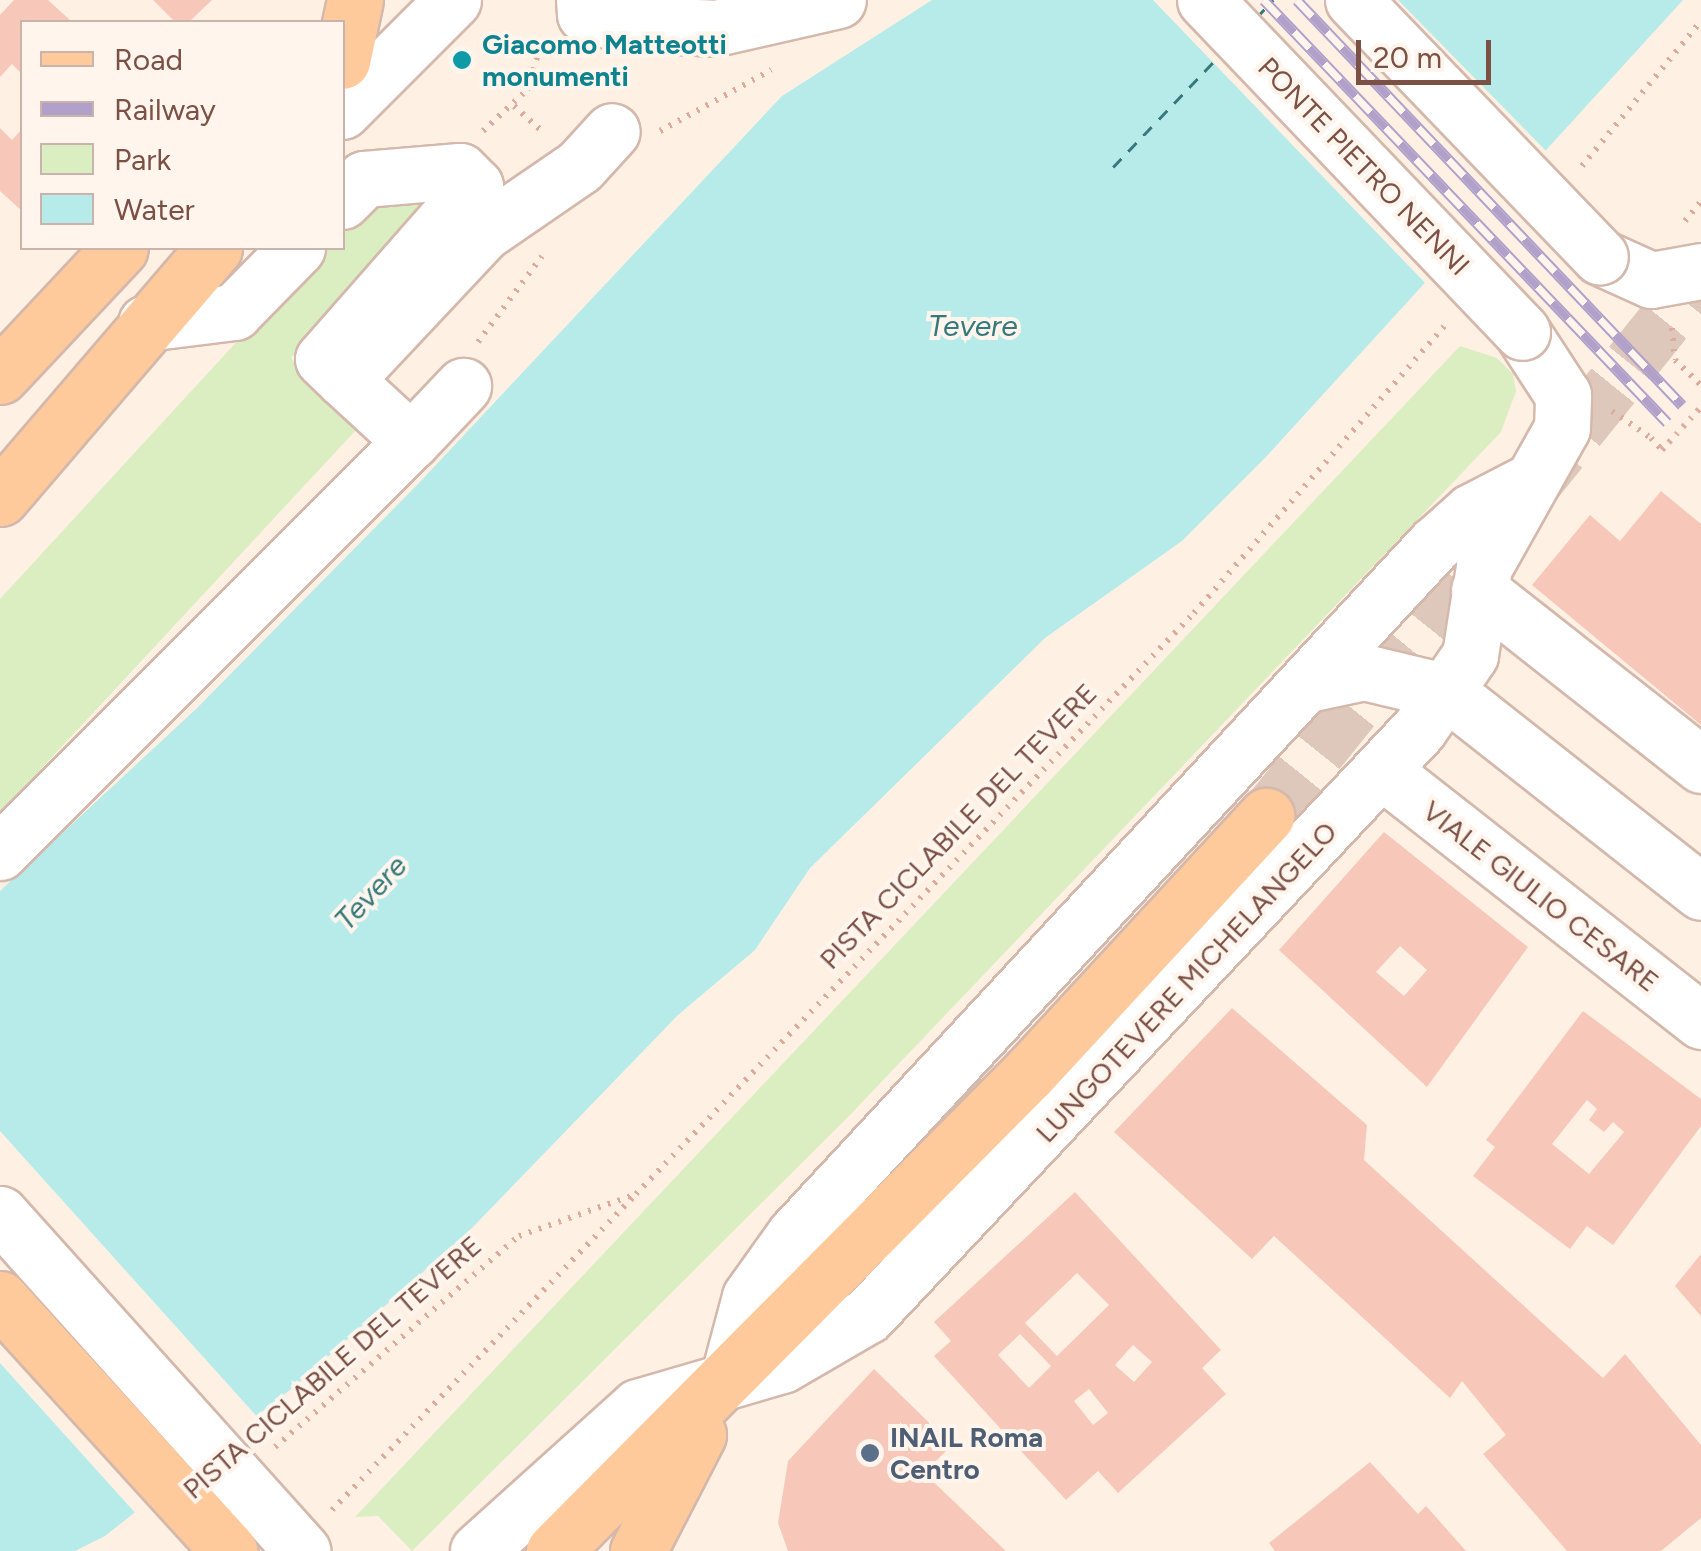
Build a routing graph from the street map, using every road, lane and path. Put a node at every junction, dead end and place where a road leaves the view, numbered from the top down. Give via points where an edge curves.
1 (355, 0) edge
2 (453, 0) edge
3 (838, 0) edge
4 (1206, 0) edge
5 (1354, 0) edge
6 (564, 10) edge
7 (1701, 20) edge
8 (345, 48) edge
9 (345, 108) edge
10 (692, 112) dead end
11 (472, 136) dead end
12 (626, 137) joint
13 (1570, 180) dead end
14 (345, 198) edge
15 (118, 250) edge
16 (212, 250) edge
17 (295, 250) edge
18 (544, 254) dead end
19 (1701, 270) edge
20 (1462, 307) dead end
21 (146, 323) junction
22 (1522, 332) joint
23 (1674, 360) dead end
24 (469, 366) joint
25 (0, 376) edge
26 (345, 380) junction
27 (1701, 385) edge
28 (1701, 407) edge
29 (1626, 414) dead end
30 (411, 441) junction
31 (1526, 484) junction
32 (0, 498) edge
33 (1479, 590) junction
34 (1312, 683) junction
35 (1448, 692) junction
36 (1701, 764) edge
37 (1381, 770) junction
38 (1266, 816) tunnel mouth
39 (0, 852) edge
40 (1701, 892) edge
41 (1701, 1021) edge
42 (636, 1194) junction
43 (0, 1214) edge
44 (0, 1255) edge
45 (0, 1298) edge
46 (728, 1379) junction
47 (270, 1452) dead end
48 (362, 1484) dead end
49 (229, 1551) edge
50 (265, 1551) edge
51 (302, 1551) edge
52 (478, 1551) edge
53 (554, 1551) edge
54 (638, 1551) edge

1 - 8 main road
2 - 9 street
3 - 6 street via 716,28 618,23
4 - 22 street, PONTE PIETRO NENNI, bridge
5 - 19 street, bridge via 1600,258 1651,280
6 - 11 path via 527,90
7 - 13 path
10 - 12 path
12 - 26 street via 484,232
14 - 26 street via 364,180 460,171 475,186 324,359
15 - 25 main road
16 - 21 main road
17 - 21 street via 234,312
18 - 24 path
20 - 42 path, PISTA CICLABILE DEL TEVERE via 1194,613
21 - 32 main road
22 - 31 street, LUNGOTEVERE MICHELANGELO via 1550,369 1565,409 1558,437
23 - 27 path
24 - 30 street
26 - 30 street
28 - 29 path, bridge via 1662,450
30 - 39 street
31 - 33 street, LUNGOTEVERE MICHELANGELO
31 - 34 street, LUNGOTEVERE MICHELANGELO via 1455,525
33 - 35 street, LUNGOTEVERE MICHELANGELO via 1470,655
33 - 36 street
34 - 35 street via 1364,672
34 - 46 street, LUNGOTEVERE MICHELANGELO via 777,1254 750,1297
35 - 37 street, LUNGOTEVERE MICHELANGELO
35 - 40 street
37 - 41 street, VIALE GIULIO CESARE
37 - 46 street, LUNGOTEVERE MICHELANGELO via 868,1315 815,1351
38 - 46 main road, LUNGOTEVERE MICHELANGELO via 1030,1072
42 - 47 path, PISTA CICLABILE DEL TEVERE via 519,1236
42 - 48 path
43 - 51 street, bridge
44 - 50 street
45 - 49 main road, bridge
46 - 52 street, LUNGOTEVERE MICHELANGELO via 655,1398 621,1418
46 - 53 main road, LUNGOTEVERE MICHELANGELO
46 - 54 main road

